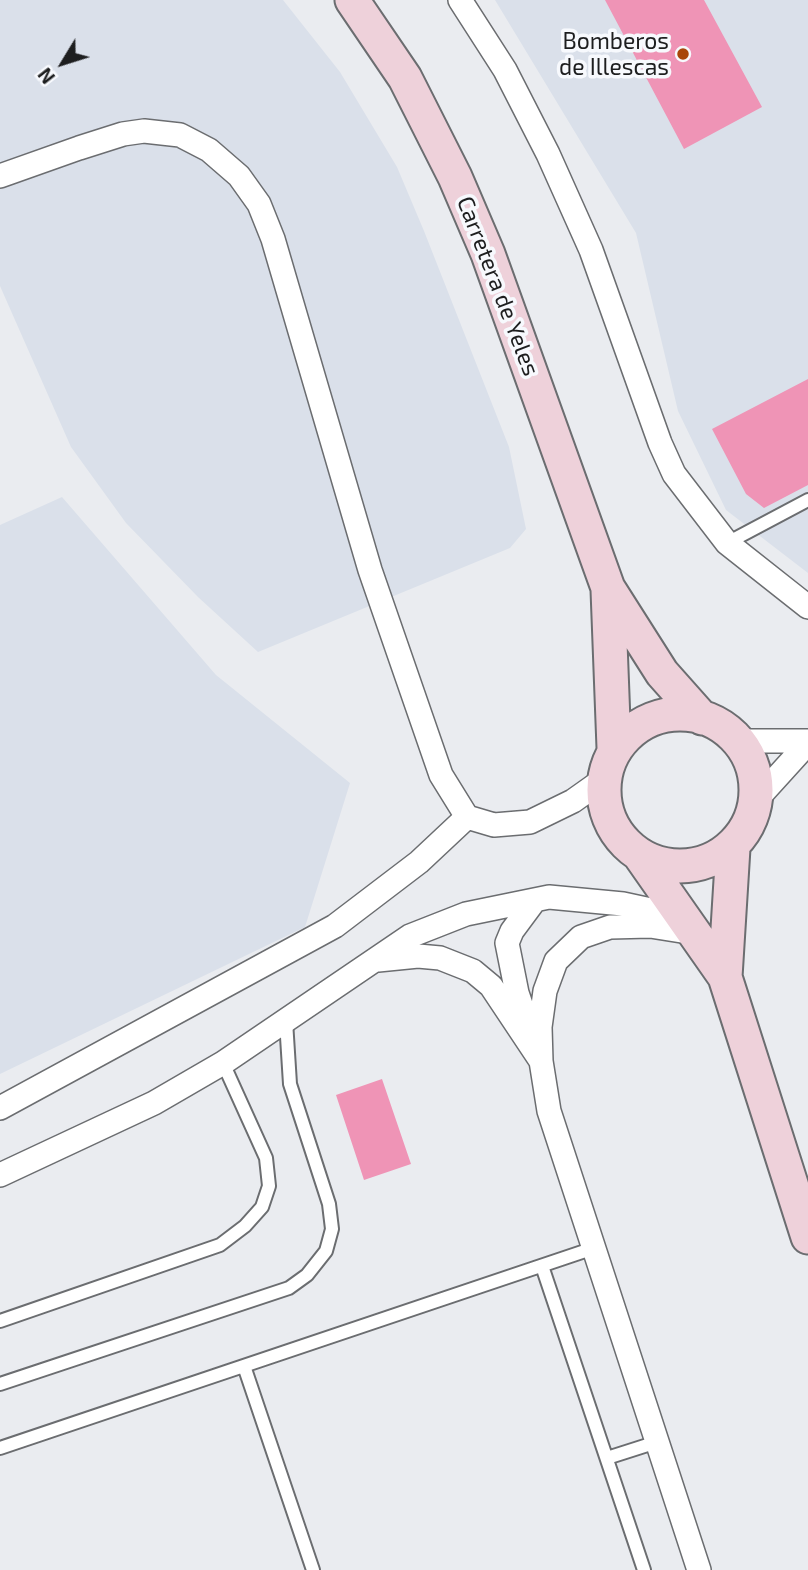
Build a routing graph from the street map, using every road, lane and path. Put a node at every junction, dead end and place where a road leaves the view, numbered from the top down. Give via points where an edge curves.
1 (352, 0) edge
2 (460, 0) edge
3 (0, 176) edge
4 (808, 500) edge
5 (727, 543) junction
6 (608, 588) junction
7 (808, 607) edge
8 (702, 718) junction
9 (740, 741) junction
10 (808, 742) edge
11 (614, 748) junction
12 (604, 779) junction
13 (758, 798) junction
14 (467, 817) junction
15 (733, 848) junction
16 (641, 857) junction
17 (535, 900) junction
18 (689, 925) junction
19 (376, 960) junction
20 (725, 977) junction
21 (286, 1021) junction
22 (541, 1061) junction
23 (223, 1063) junction
24 (0, 1108) edge
25 (0, 1175) edge
26 (808, 1237) edge
27 (594, 1248) junction
28 (542, 1266) junction
29 (0, 1321) edge
30 (244, 1366) junction
31 (0, 1384) edge
32 (657, 1442) junction
33 (0, 1448) edge
34 (607, 1458) junction
35 (313, 1570) edge
36 (644, 1570) edge
37 (699, 1570) edge

1 - 6 main road, Carretera de Yeles via 405,78 455,177 488,254
2 - 5 street via 505,70 591,250 674,474
3 - 14 street via 144,131 180,135 209,150 239,176 259,204 273,239 370,570 441,775
4 - 5 lane
5 - 7 street
6 - 8 main road, Carretera de Yeles via 662,673
6 - 11 main road, Carretera de Yeles
8 - 9 main road
8 - 11 main road via 675,713 650,719
9 - 10 street
9 - 13 main road via 752,759
10 - 13 street
11 - 12 main road
12 - 14 street via 530,822 494,825
12 - 16 main road via 604,806 618,836
13 - 15 main road via 752,823
14 - 24 street via 419,862 335,926
15 - 16 main road via 688,868
15 - 20 main road
16 - 18 main road
17 - 18 street via 549,897 623,904
17 - 19 street via 455,919 410,936
17 - 22 street via 507,943 517,993
18 - 20 main road
18 - 22 street via 610,926 581,937 556,961 545,991
19 - 21 street
19 - 22 street via 440,958 473,971 491,986
20 - 26 main road
21 - 23 street
21 - 31 lane via 290,1084 329,1203 332,1229 326,1251 307,1275 289,1288
22 - 27 street via 549,1111
23 - 25 street via 96,1132
23 - 29 lane via 266,1158 269,1186 262,1207 220,1245
27 - 28 lane
27 - 32 street
28 - 30 lane
28 - 34 lane
30 - 33 lane
30 - 35 lane
32 - 34 lane
32 - 37 street
34 - 36 lane

